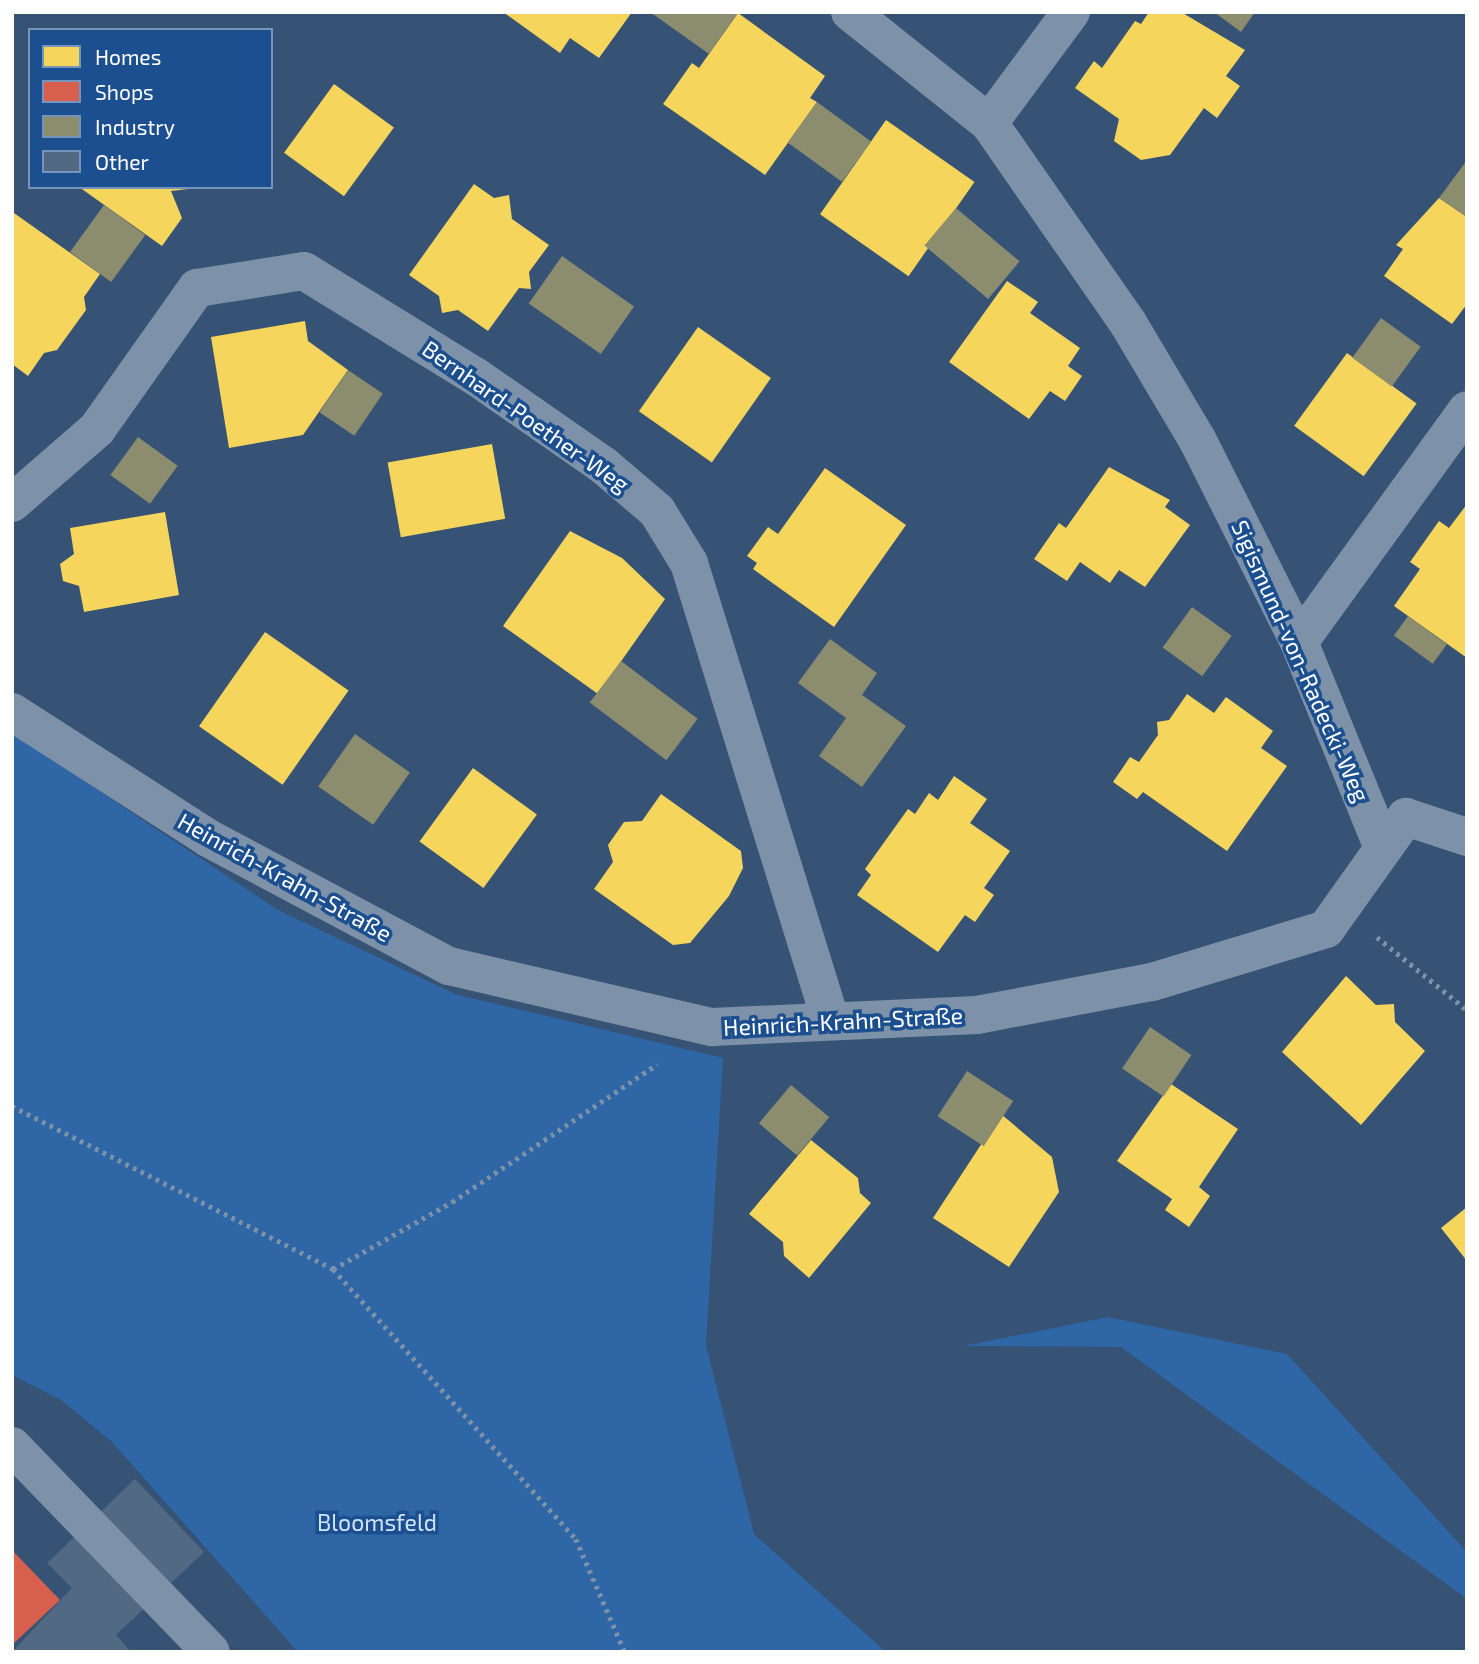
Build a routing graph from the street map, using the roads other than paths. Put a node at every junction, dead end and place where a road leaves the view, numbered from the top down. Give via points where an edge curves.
1 (850, 12) edge
2 (1071, 12) edge
3 (989, 123) junction
4 (1467, 410) edge
5 (12, 502) edge
6 (1299, 642) junction
7 (12, 712) edge
8 (1467, 837) edge
9 (1383, 848) junction
10 (830, 1019) junction
11 (12, 1446) edge
12 (211, 1652) edge

1 - 3 street, Sigismund-von-Radecki-Weg
2 - 3 street
3 - 6 street, Sigismund-von-Radecki-Weg via 1177,404
4 - 6 street
5 - 10 street, Bernhard-Poether-Weg via 97,429 197,288 304,271 475,376 603,465 657,511 689,563
6 - 9 street, Sigismund-von-Radecki-Weg
7 - 10 street, Heinrich-Krahn-Straße via 208,838 449,966 712,1027
8 - 9 street, Heinrich-Krahn-Straße via 1406,817
9 - 10 street, Heinrich-Krahn-Straße via 1326,929 1152,982 977,1014
11 - 12 street

